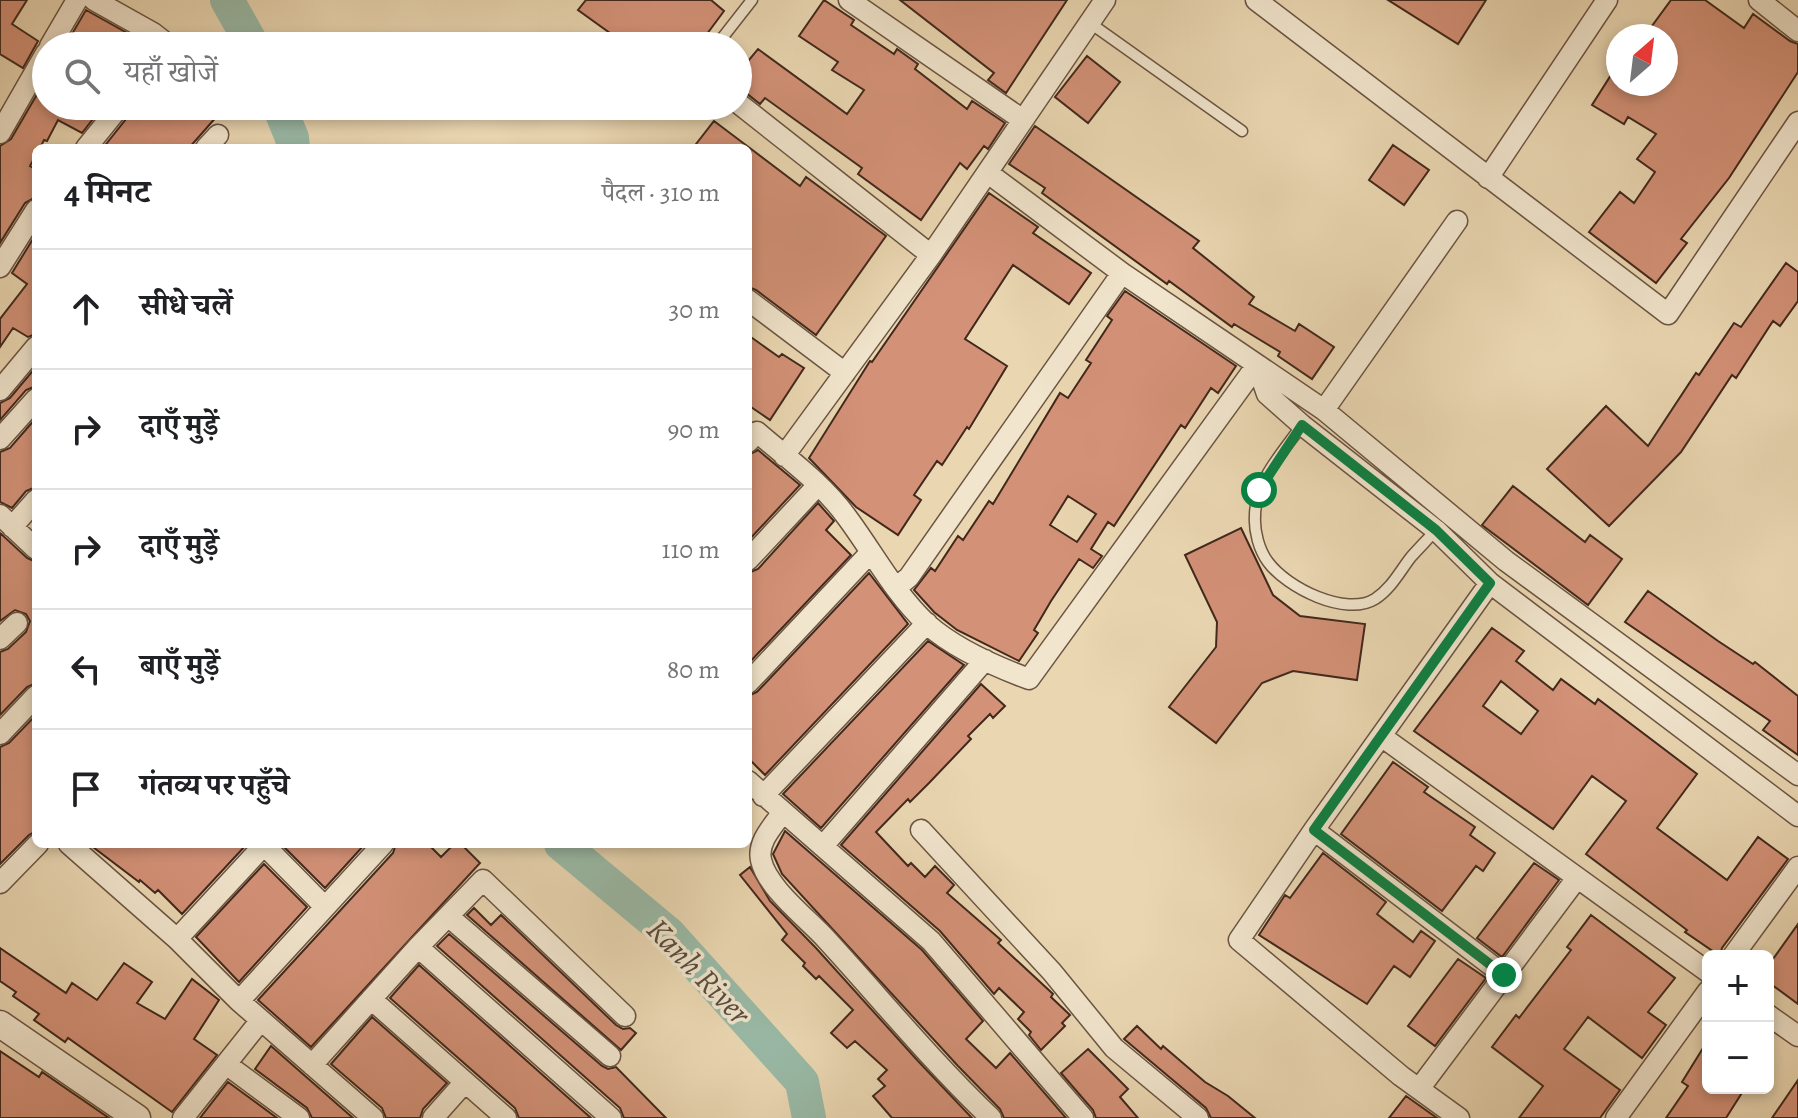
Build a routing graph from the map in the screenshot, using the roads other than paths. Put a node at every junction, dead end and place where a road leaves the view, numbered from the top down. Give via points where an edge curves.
1 (77, 0) edge
2 (94, 0) edge
3 (752, 0) edge
4 (849, 0) edge
5 (1256, 0) edge
6 (1607, 0) edge
7 (1759, 0) edge
8 (1097, 7) edge
9 (1798, 31) edge
10 (58, 32) edge
11 (151, 32) edge
12 (727, 32) edge
13 (32, 77) edge
14 (752, 114) edge
15 (109, 120) edge
16 (1023, 120) junction
17 (1798, 122) edge
18 (1242, 131) dead end
19 (0, 133) edge
20 (89, 144) edge
21 (988, 173) junction
22 (1488, 178) junction
23 (32, 216) edge
24 (1457, 221) dead end
25 (931, 255) junction
26 (0, 267) edge
27 (1122, 273) junction
28 (752, 303) edge
29 (32, 352) edge
30 (1257, 365) junction
31 (845, 373) junction
32 (0, 390) edge
33 (32, 403) edge
34 (1324, 410) junction
35 (1302, 425) junction
36 (752, 433) edge
37 (0, 439) edge
38 (784, 456) junction
39 (817, 486) junction
40 (32, 503) edge
41 (6, 521) edge
42 (1436, 530) junction
43 (32, 545) edge
44 (870, 553) junction
45 (752, 556) edge
46 (1490, 583) junction
47 (897, 587) junction
48 (17, 623) dead end
49 (927, 623) junction
50 (0, 639) edge
51 (985, 660) junction
52 (752, 679) edge
53 (32, 700) edge
54 (0, 734) edge
55 (1381, 736) junction
56 (1798, 775) edge
57 (752, 785) edge
58 (763, 796) junction
59 (783, 812) junction
60 (1798, 816) edge
61 (921, 830) dead end
62 (1314, 830) junction
63 (823, 846) junction
64 (34, 848) edge
65 (74, 848) edge
66 (260, 848) edge
67 (268, 848) edge
68 (379, 848) edge
69 (1798, 867) edge
70 (1577, 878) junction
71 (0, 883) edge
72 (325, 907) junction
73 (448, 916) junction
74 (177, 939) junction
75 (418, 947) junction
76 (1737, 950) edge
77 (1702, 968) edge
78 (1504, 975) junction
79 (371, 999) junction
80 (1702, 999) edge
81 (239, 1001) junction
82 (625, 1016) dead end
83 (1774, 1019) edge
84 (261, 1020) junction
85 (0, 1024) edge
86 (1798, 1036) edge
87 (610, 1056) dead end
88 (226, 1064) junction
89 (312, 1065) junction
90 (465, 1082) junction
91 (1419, 1089) junction
92 (127, 1115) edge
93 (183, 1118) edge
94 (299, 1118) edge
95 (373, 1118) edge
96 (433, 1118) edge
97 (506, 1118) edge
98 (611, 1118) edge
99 (991, 1118) edge
100 (1083, 1118) edge
101 (1198, 1118) edge
102 (1459, 1118) edge
103 (1616, 1118) edge

1 - 10 street
2 - 11 street
3 - 12 lane
4 - 16 street
5 - 22 street
6 - 22 street
7 - 9 street
8 - 16 street
8 - 18 lane
13 - 19 street
14 - 25 street
15 - 20 street
16 - 21 street
17 - 22 street via 1668,314
21 - 25 street
21 - 27 street
23 - 26 street
24 - 34 street
25 - 31 street
27 - 30 street
27 - 47 street
28 - 31 street
29 - 32 street
30 - 34 street
30 - 35 street via 1267,394
30 - 51 street via 1029,679
31 - 38 street
33 - 37 street
34 - 56 street via 1506,561
35 - 42 street
35 - 42 lane via 1259,490 1254,515 1258,542 1284,579 1306,592 1360,606 1386,590
36 - 38 street
38 - 39 street
39 - 44 street via 845,514
39 - 45 street
40 - 41 street
41 - 43 street
42 - 46 street
44 - 47 street
44 - 52 street
46 - 55 street
46 - 60 street
47 - 49 street
48 - 50 street
49 - 51 street
49 - 58 street
51 - 63 street
53 - 54 street
55 - 62 street
55 - 70 street
57 - 58 street
58 - 59 street
59 - 63 street
59 - 99 street via 761,847 763,868 785,899
61 - 101 street via 1114,1048
62 - 78 street
62 - 91 street via 1239,940
63 - 100 street via 931,941
64 - 71 street
65 - 74 street
66 - 74 street
67 - 72 street
68 - 72 street
69 - 76 street
70 - 77 street
70 - 78 street
72 - 81 street
73 - 75 street
73 - 82 street via 483,880
73 - 87 street
74 - 81 street
75 - 79 street
75 - 98 street
78 - 91 street
79 - 89 street
79 - 90 street
80 - 103 street
81 - 84 street
83 - 86 street
84 - 88 street
84 - 89 street
85 - 92 street
88 - 93 street
88 - 94 street
89 - 95 street
90 - 96 street
90 - 97 street
91 - 102 street

